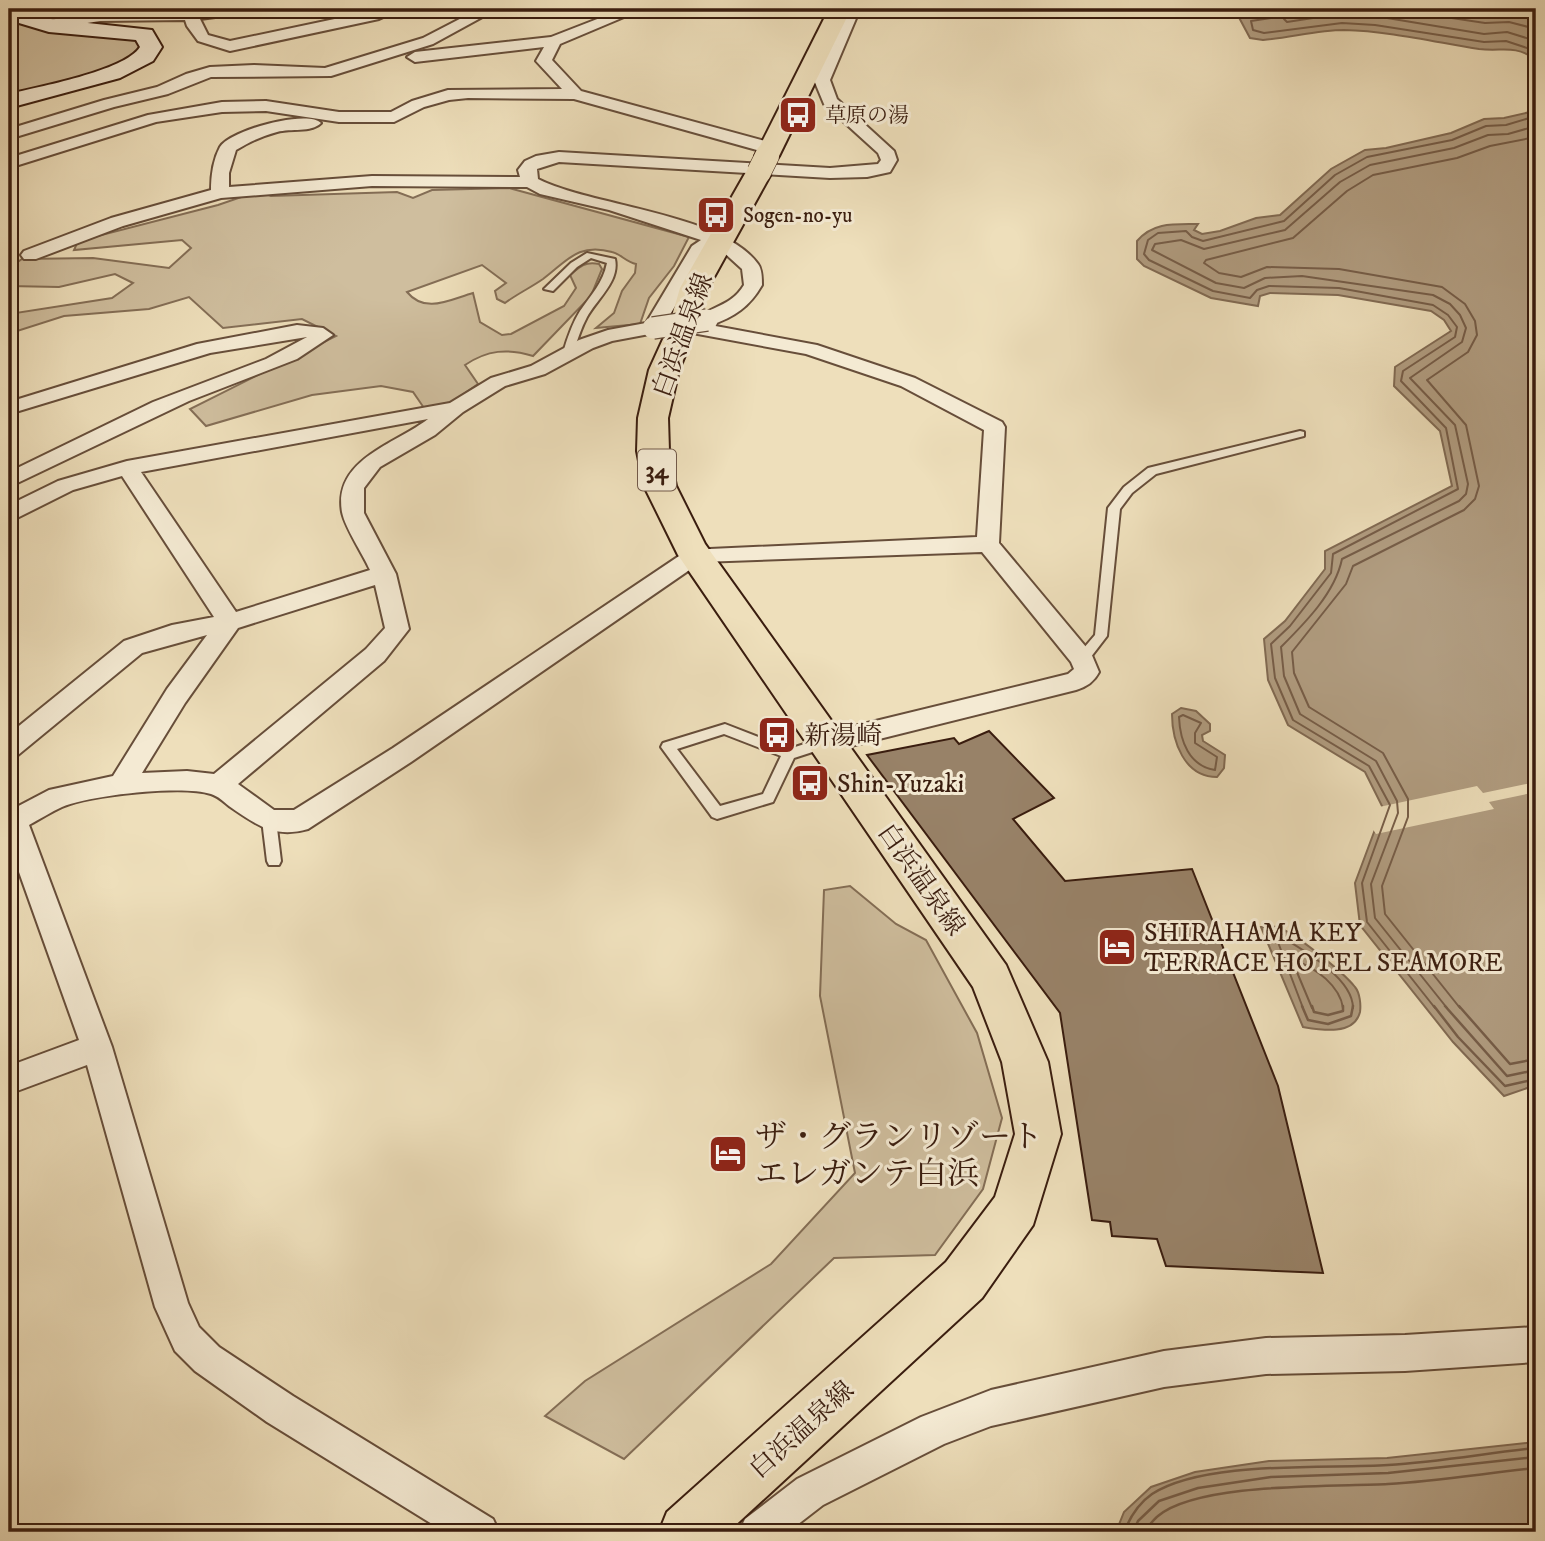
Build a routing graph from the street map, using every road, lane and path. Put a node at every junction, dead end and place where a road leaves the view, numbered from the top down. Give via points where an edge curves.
1 (246, 9) edge
2 (394, 9) edge
3 (490, 9) edge
4 (636, 9) edge
5 (840, 9) edge
6 (853, 9) edge
7 (9, 13) edge
8 (192, 15) junction
9 (49, 25) junction
10 (554, 41) junction
11 (354, 65) junction
12 (575, 94) junction
13 (9, 101) edge
14 (339, 117) junction
15 (9, 134) edge
16 (766, 159) junction
17 (9, 163) edge
18 (530, 182) junction
19 (220, 193) junction
20 (720, 242) junction
21 (30, 255) dead end
22 (549, 289) dead end
23 (681, 325) junction
24 (568, 353) junction
25 (9, 408) edge
26 (456, 408) junction
27 (1300, 434) dead end
28 (127, 468) junction
29 (9, 480) edge
30 (9, 515) edge
31 (988, 544) junction
32 (696, 555) junction
33 (384, 574) junction
34 (230, 622) junction
35 (1082, 659) junction
36 (9, 748) edge
37 (808, 748) junction
38 (121, 784) junction
39 (219, 785) junction
40 (269, 820) junction
41 (11, 822) edge
42 (274, 861) dead end
43 (97, 1047) junction
44 (9, 1080) edge
45 (1536, 1344) edge
46 (480, 1532) edge
47 (687, 1532) edge
48 (758, 1532) edge

1 - 8 street
2 - 8 street via 230,46 203,38
3 - 11 street via 428,41
4 - 10 street
5 - 16 main road, 白浜温泉線 / 34
6 - 18 street via 822,80 830,102 886,151 889,160 884,168 830,173 559,157 531,165 527,170
7 - 9 street
8 - 9 street via 100,16
9 - 13 street via 144,35 151,52 125,70
10 - 11 street
10 - 12 street via 544,61
11 - 15 street via 325,73 210,72 162,91
12 - 14 street via 447,95 394,117
12 - 16 street
14 - 17 street via 266,106 222,107 154,118
14 - 19 street via 279,126 228,148 220,173
16 - 20 main road, 白浜温泉線 / 34
18 - 19 street via 372,181
18 - 20 street
19 - 21 street via 117,222
20 - 23 main road, 白浜温泉線 / 34 via 694,288
20 - 23 street via 751,267 753,285 727,313
22 - 24 lane via 590,255 612,261 603,292 589,305
23 - 24 street via 608,336
23 - 31 street via 810,349 908,382 995,427
23 - 32 main road, 白浜温泉線 / 34 via 653,418 653,451 660,486
24 - 26 street via 538,370 498,383
25 - 29 street via 237,340 309,329 323,335 261,368 183,397
26 - 28 street
26 - 33 street via 428,430 372,461 354,486 353,513
27 - 35 lane via 1153,471 1128,490 1114,508 1101,636
28 - 30 street via 42,494
28 - 34 street
31 - 32 street
31 - 35 street
32 - 37 main road, 白浜温泉線 / 34
32 - 40 street via 298,821
33 - 34 street
33 - 39 street via 397,629 375,656
34 - 36 street via 133,647
34 - 38 street
35 - 37 street via 1087,672 1076,681
37 - 37 lane via 768,798 717,813 668,747 724,729
37 - 47 main road, 白浜温泉線 / 34 via 991,978 1025,1062 1038,1134 1016,1209 964,1280
38 - 39 street via 187,781
38 - 41 street via 58,797
39 - 40 street
40 - 42 lane
41 - 43 street
43 - 44 street
43 - 46 street via 172,1307 187,1339 207,1359 280,1409
45 - 48 street via 1240,1359 1164,1369 991,1408 934,1430 810,1492

